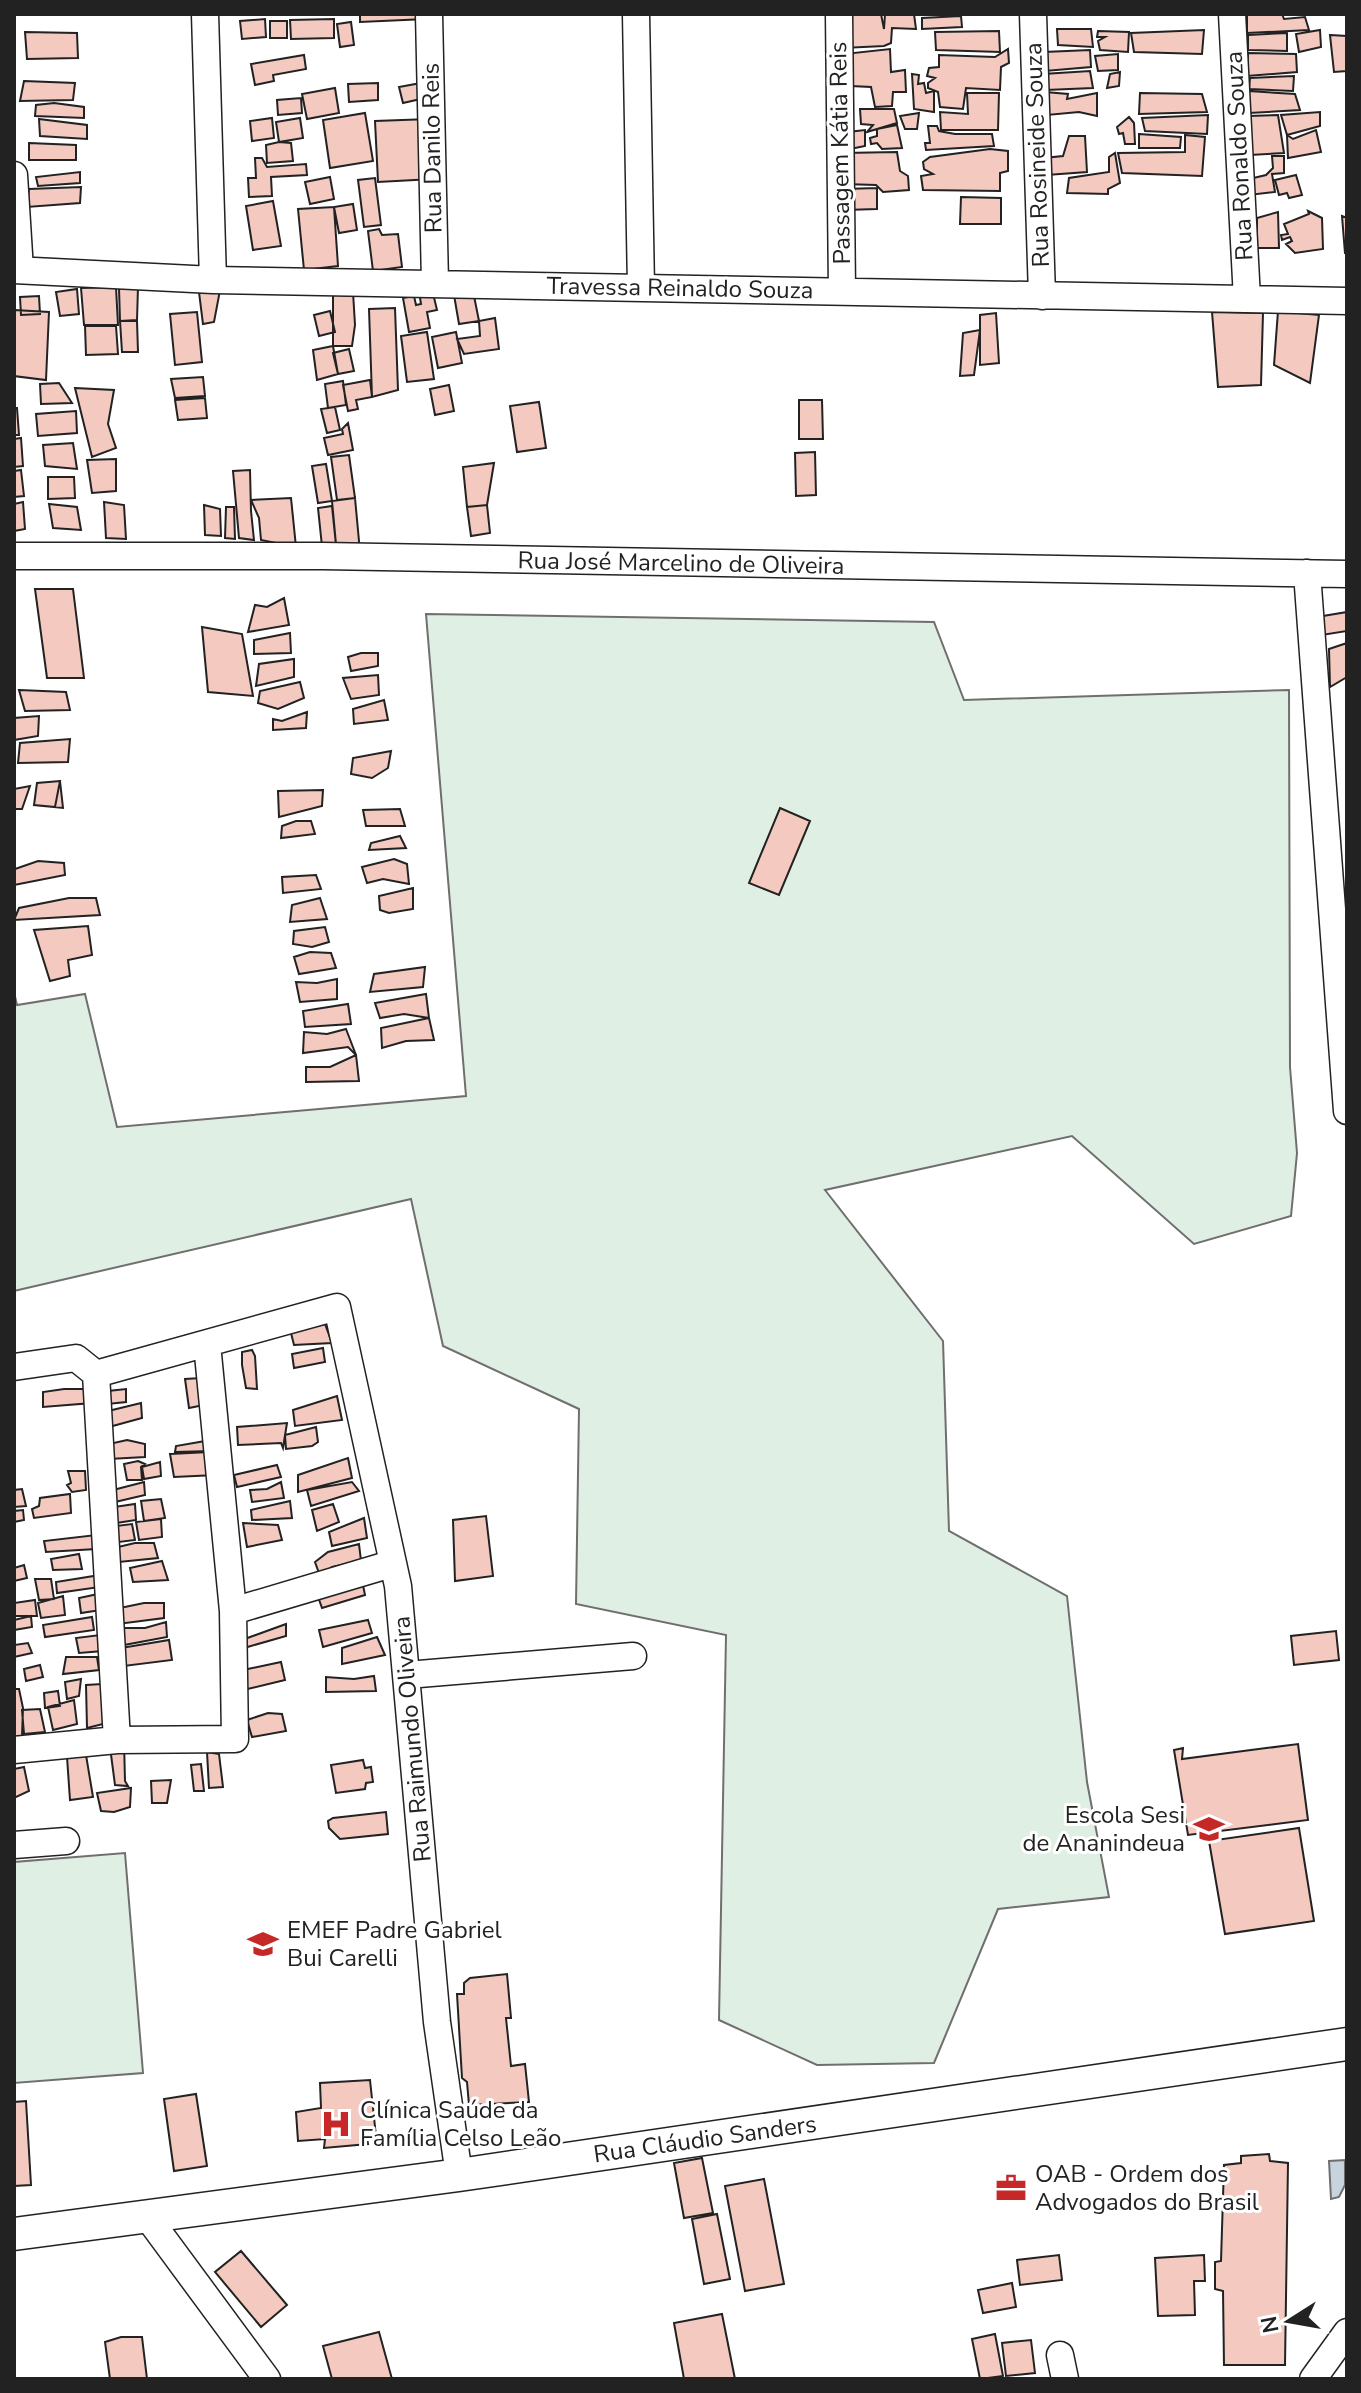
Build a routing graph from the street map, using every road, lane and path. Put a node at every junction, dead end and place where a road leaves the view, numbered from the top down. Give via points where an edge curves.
1 (205, 14) edge
2 (429, 14) edge
3 (636, 14) edge
4 (839, 14) edge
5 (1033, 14) edge
6 (1232, 14) edge
7 (14, 175) edge
8 (17, 270) edge
9 (213, 280) junction
10 (435, 283) junction
11 (641, 288) junction
12 (842, 291) junction
13 (1042, 296) junction
14 (1247, 299) junction
15 (1347, 301) edge
16 (14, 556) edge
17 (1307, 573) junction
18 (1347, 574) edge
19 (1337, 851) edge
20 (1345, 1053) edge
21 (1347, 1111) edge
22 (207, 1344) junction
23 (14, 1367) edge
24 (96, 1374) junction
25 (391, 1564) junction
26 (233, 1611) junction
27 (633, 1656) dead end
28 (407, 1675) junction
29 (117, 1740) junction
30 (14, 1750) edge
31 (66, 1841) dead end
32 (14, 1845) edge
33 (1347, 2044) edge
34 (459, 2175) junction
35 (146, 2215) junction
36 (14, 2234) edge
37 (1347, 2332) edge
38 (267, 2379) edge
39 (1313, 2379) edge

1 - 9 street
2 - 10 street, Rua Danilo Reis
3 - 11 street
4 - 12 street, Passagem Kátia Reis
5 - 13 street, Rua Rosineide Souza
6 - 14 street, Rua Ronaldo Souza
7 - 8 street
8 - 9 street, Travessa Reinaldo Souza
9 - 10 street, Travessa Reinaldo Souza
10 - 11 street, Travessa Reinaldo Souza
11 - 12 street, Travessa Reinaldo Souza
12 - 13 street, Travessa Reinaldo Souza
13 - 14 street, Travessa Reinaldo Souza
14 - 15 street, Travessa Reinaldo Souza
16 - 17 street, Rua José Marcelino de Oliveira
17 - 18 street, Rua José Marcelino de Oliveira
17 - 19 street
19 - 20 street
20 - 21 street
22 - 24 street
22 - 25 street, Rua Raimundo Oliveira via 337,1307
22 - 26 street
23 - 24 street via 76,1358
24 - 29 street
25 - 26 street
25 - 28 street, Rua Raimundo Oliveira
26 - 29 street via 235,1739
27 - 28 street
28 - 34 street, Rua Raimundo Oliveira via 437,2022
29 - 30 street
31 - 32 street
33 - 34 main road, Rua Cláudio Sanders
34 - 35 main road, Rua Cláudio Sanders
35 - 36 main road, Rua Cláudio Sanders
35 - 38 street
37 - 39 street

